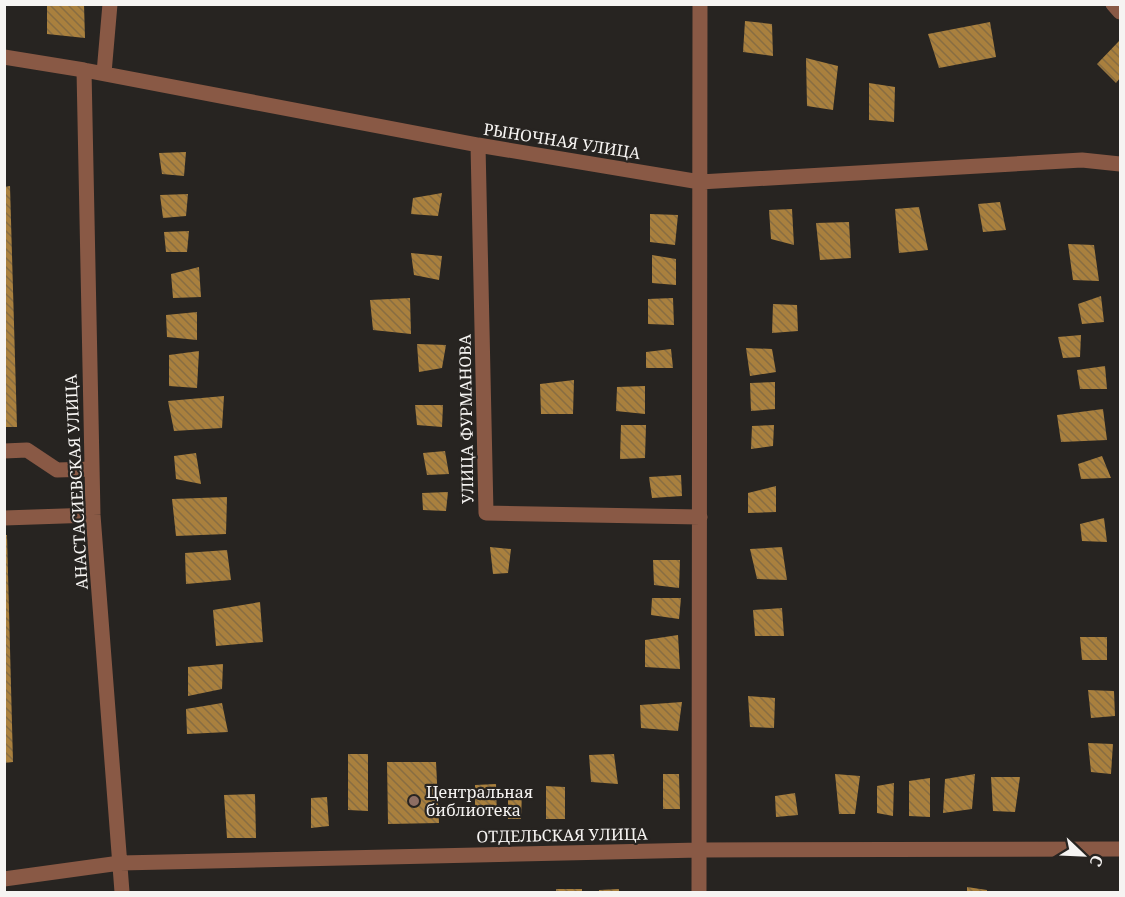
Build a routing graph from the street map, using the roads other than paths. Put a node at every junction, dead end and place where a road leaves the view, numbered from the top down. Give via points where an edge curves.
1 (110, 4) edge
2 (700, 4) edge
3 (1113, 4) edge
4 (1120, 12) edge
5 (4, 57) edge
6 (84, 70) junction
7 (104, 73) junction
8 (478, 145) junction
9 (1120, 164) edge
10 (700, 182) junction
11 (4, 451) edge
12 (91, 469) junction
13 (93, 515) junction
14 (700, 517) junction
15 (4, 518) edge
16 (1120, 849) edge
17 (700, 850) junction
18 (120, 863) junction
19 (4, 879) edge
20 (122, 892) edge
21 (699, 892) edge

1 - 7 street
2 - 10 street
3 - 4 street
5 - 6 street, РЫНОЧНАЯ УЛИЦА
6 - 7 street, РЫНОЧНАЯ УЛИЦА
6 - 12 street, АНАСТАСИЕВСКАЯ УЛИЦА
7 - 8 street, РЫНОЧНАЯ УЛИЦА
8 - 10 street, РЫНОЧНАЯ УЛИЦА
8 - 14 street, УЛИЦА ФУРМАНОВА via 486,513
9 - 10 street, РЫНОЧНАЯ УЛИЦА via 1082,160
10 - 14 street
11 - 12 street via 27,450 57,470
12 - 13 street, АНАСТАСИЕВСКАЯ УЛИЦА
13 - 15 street
13 - 18 street, АНАСТАСИЕВСКАЯ УЛИЦА
14 - 17 street
16 - 17 street, ОТДЕЛЬСКАЯ УЛИЦА
17 - 18 street, ОТДЕЛЬСКАЯ УЛИЦА
17 - 21 street
18 - 19 street, ОТДЕЛЬСКАЯ УЛИЦА
18 - 20 street, АНАСТАСИЕВСКАЯ УЛИЦА

